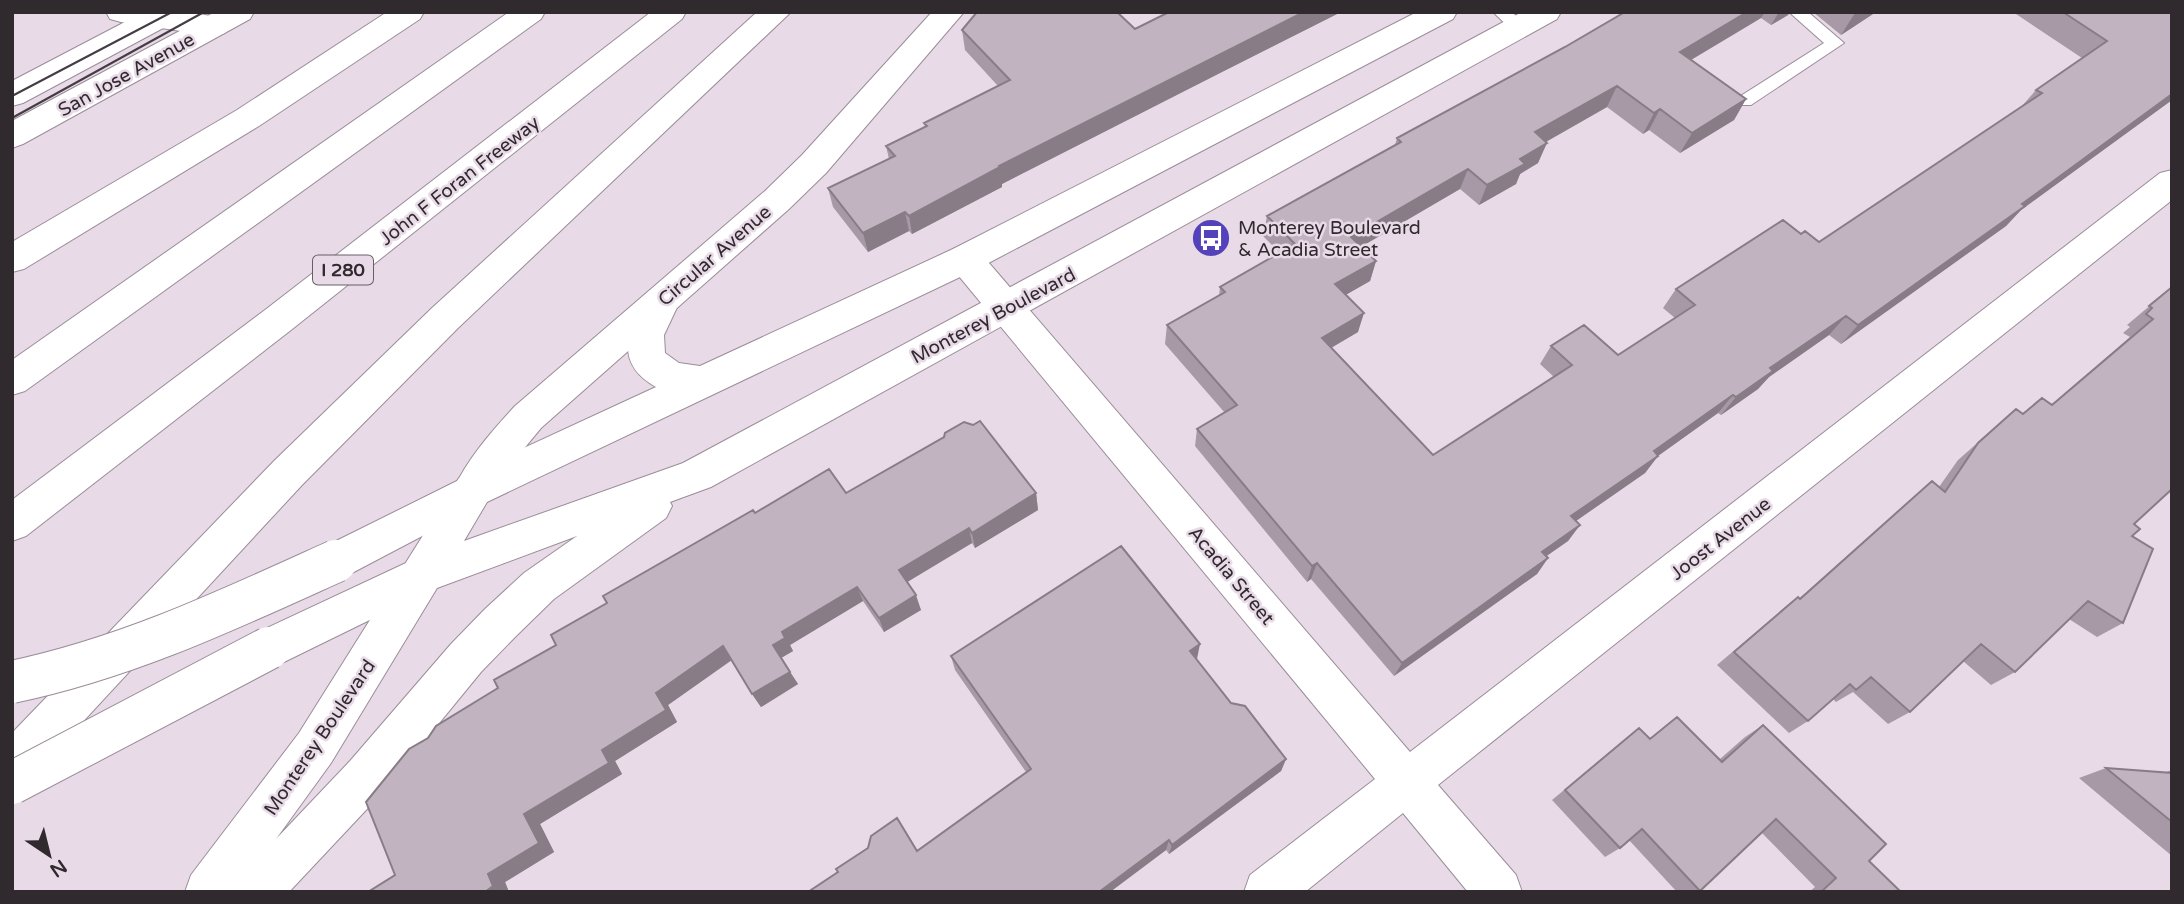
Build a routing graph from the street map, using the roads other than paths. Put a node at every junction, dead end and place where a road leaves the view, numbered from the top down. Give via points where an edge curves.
1 (121, 12) edge
2 (408, 12) edge
3 (530, 12) edge
4 (671, 12) edge
5 (776, 12) edge
6 (949, 12) edge
7 (1442, 12) edge
8 (1797, 12) edge
9 (163, 15) edge
10 (1522, 17) edge
11 (227, 19) edge
12 (12, 95) edge
13 (1745, 101) edge
14 (12, 136) edge
15 (2172, 183) edge
16 (12, 259) edge
17 (965, 259) junction
18 (662, 301) junction
19 (1006, 308) junction
20 (12, 380) edge
21 (707, 382) junction
22 (697, 475) junction
23 (473, 490) junction
24 (12, 523) edge
25 (421, 575) junction
26 (12, 682) edge
27 (12, 765) edge
28 (12, 783) edge
29 (1408, 783) junction
30 (208, 892) edge
31 (257, 892) edge
32 (1267, 892) edge
33 (1499, 892) edge

1 - 9 main road
2 - 16 main road via 248,118
3 - 20 main road
4 - 24 main road, John F Foran Freeway / I 280
5 - 27 main road via 435,327 288,473
6 - 18 main road, Circular Avenue via 787,191
7 - 17 main road
8 - 13 lane via 1836,43
9 - 11 main road
9 - 12 main road, San Jose Avenue
10 - 19 main road, Monterey Boulevard
11 - 14 main road, San Jose Avenue
15 - 29 main road, Joost Avenue
17 - 19 main road, Acadia Street
17 - 21 main road
18 - 21 main road via 643,339 647,356 669,378
18 - 23 main road, Circular Avenue via 528,417
19 - 22 main road, Monterey Boulevard
19 - 29 main road, Acadia Street
21 - 23 main road
22 - 25 main road, Monterey Boulevard
22 - 31 main road via 529,595 466,658 366,777
23 - 25 main road, Monterey Boulevard
23 - 26 main road, bridge via 336,561 162,637 100,660
25 - 28 main road, bridge via 269,648
25 - 30 main road, Monterey Boulevard via 315,748
29 - 32 main road, Joost Avenue
29 - 33 main road, Acadia Street

